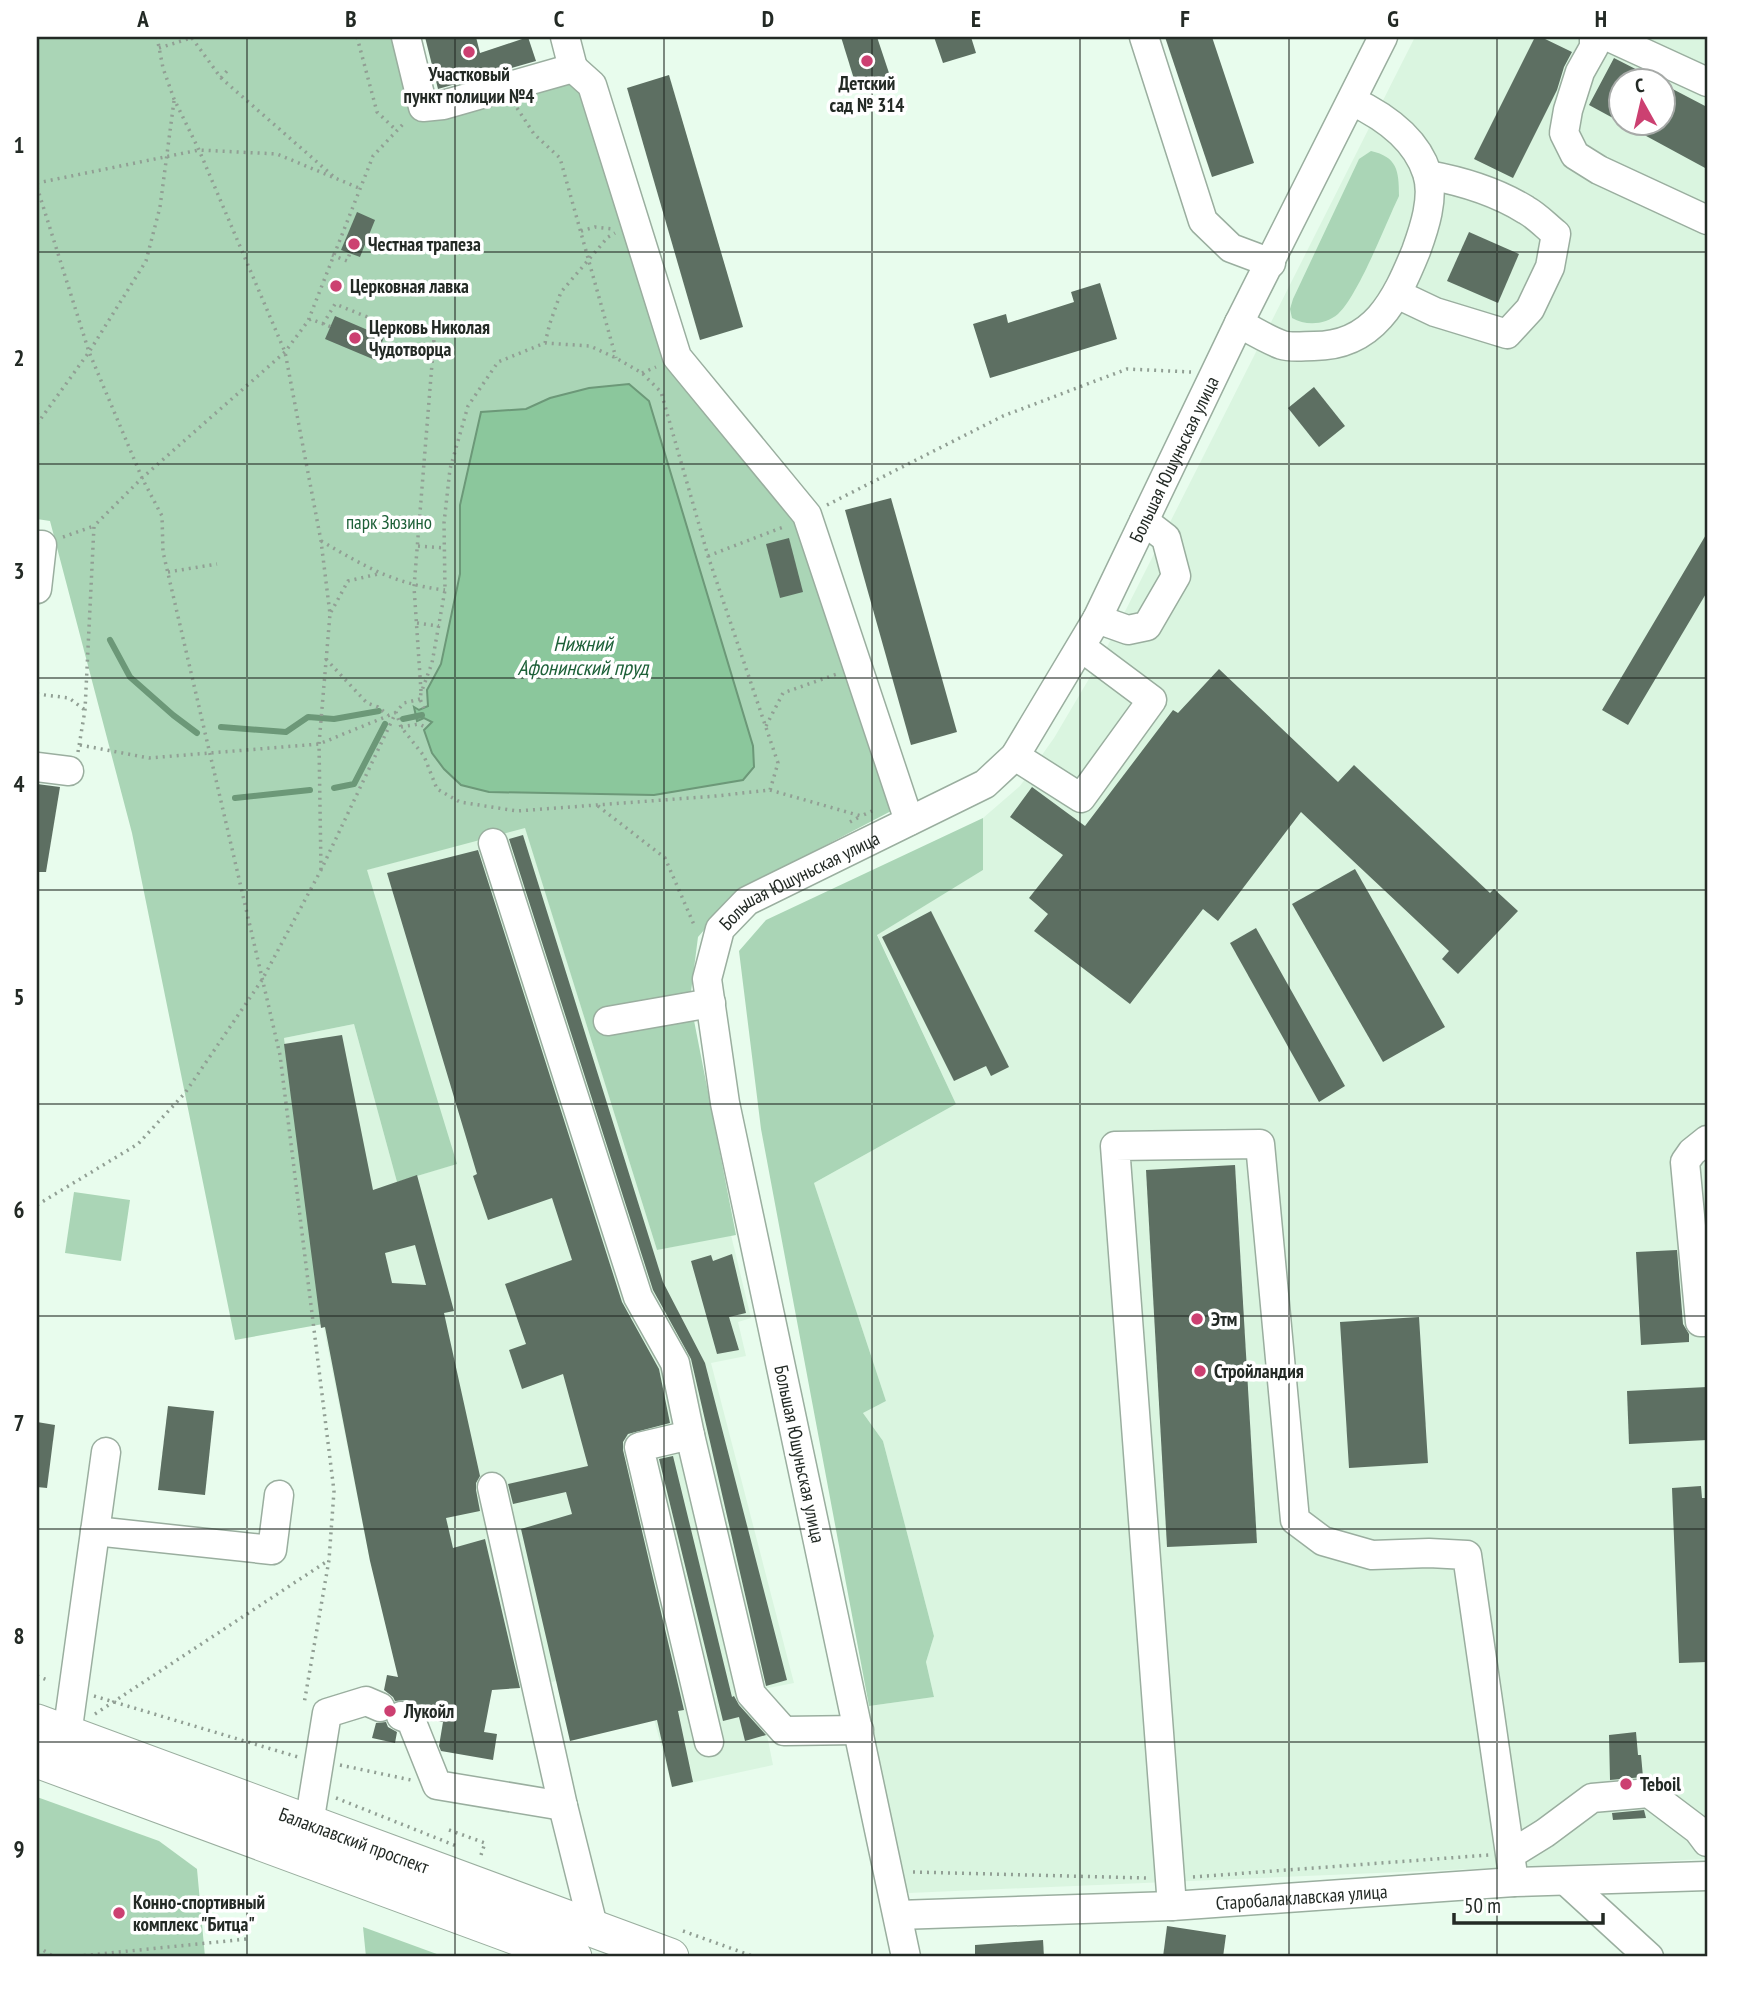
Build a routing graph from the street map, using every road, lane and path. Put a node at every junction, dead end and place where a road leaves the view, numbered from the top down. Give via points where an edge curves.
1 (157, 37) edge
2 (192, 37) edge
3 (357, 37) edge
4 (406, 37) edge
5 (565, 37) edge
6 (1144, 37) edge
7 (1383, 37) edge
8 (1594, 37) edge
9 (1609, 37) edge
10 (159, 48) junction
11 (573, 68) junction
12 (227, 71) dead end
13 (220, 78) junction
14 (1707, 82) edge
15 (174, 99) junction
16 (1352, 102) junction
17 (516, 105) dead end
18 (425, 117) junction
19 (396, 129) junction
20 (199, 150) junction
21 (167, 155) junction
22 (1428, 175) junction
23 (337, 180) junction
24 (37, 185) edge
25 (359, 188) junction
26 (1707, 220) edge
27 (581, 231) junction
28 (350, 253) dead end
29 (332, 255) junction
30 (589, 261) junction
31 (1271, 263) junction
32 (1397, 294) junction
33 (307, 321) junction
34 (323, 324) junction
35 (1239, 324) junction
36 (331, 327) dead end
37 (395, 328) dead end
38 (433, 339) dead end
39 (545, 343) junction
40 (89, 352) junction
41 (285, 352) junction
42 (617, 358) junction
43 (1194, 372) dead end
44 (37, 424) edge
45 (142, 478) junction
46 (807, 515) junction
47 (1144, 521) junction
48 (94, 526) junction
49 (321, 541) junction
50 (39, 545) edge
51 (418, 546) junction
52 (445, 548) junction
53 (708, 556) junction
54 (217, 564) dead end
55 (168, 572) junction
56 (379, 574) junction
57 (414, 587) junction
58 (37, 589) edge
59 (445, 590) junction
60 (330, 614) junction
61 (1097, 619) junction
62 (417, 623) junction
63 (439, 626) junction
64 (1081, 647) junction
65 (326, 659) junction
66 (859, 667) junction
67 (421, 693) junction
68 (37, 694) edge
69 (420, 699) junction
70 (424, 708) dead end
71 (85, 710) junction
72 (396, 712) junction
73 (388, 715) junction
74 (401, 727) junction
75 (766, 727) junction
76 (427, 728) dead end
77 (319, 744) junction
78 (211, 753) junction
79 (1015, 756) junction
80 (37, 767) edge
81 (69, 771) dead end
82 (770, 790) junction
83 (596, 805) junction
84 (906, 809) junction
85 (492, 843) dead end
86 (321, 870) junction
87 (696, 928) dead end
88 (262, 980) junction
89 (710, 1003) junction
90 (608, 1021) dead end
91 (1707, 1140) edge
92 (37, 1205) edge
93 (1707, 1322) edge
94 (690, 1435) junction
95 (106, 1452) dead end
96 (492, 1487) dead end
97 (279, 1495) dead end
98 (94, 1531) junction
99 (329, 1560) junction
100 (73, 1690) junction
101 (113, 1702) junction
102 (304, 1704) dead end
103 (65, 1725) edge
104 (859, 1730) junction
105 (709, 1742) dead end
106 (37, 1759) edge
107 (307, 1780) junction
108 (437, 1786) junction
109 (563, 1805) junction
110 (449, 1830) dead end
111 (1707, 1842) edge
112 (1511, 1854) junction
113 (888, 1871) junction
114 (1707, 1876) edge
115 (1566, 1881) junction
116 (1514, 1882) junction
117 (1170, 1892) junction
118 (898, 1915) junction
119 (247, 1940) dead end
120 (583, 1943) edge
121 (673, 1943) edge
122 (37, 1951) edge
123 (54, 1957) edge
124 (70, 1957) edge
125 (755, 1957) edge
126 (906, 1957) edge
127 (1649, 1957) edge

1 - 10 path
2 - 10 path
2 - 13 path
3 - 19 path via 377,112
4 - 18 street
5 - 11 street
6 - 31 street via 1202,221 1231,248
7 - 16 street, Большая Юшуньская улица
8 - 26 street via 1564,133 1575,155
9 - 14 street
10 - 15 path
11 - 18 street via 443,105
11 - 46 street via 593,85 677,357
12 - 13 path
13 - 23 path
15 - 20 path
15 - 21 path
16 - 22 street via 1395,126 1418,152
16 - 31 street, Большая Юшуньская улица
17 - 27 path via 534,134 560,158
18 - 19 path
19 - 25 path via 373,156
20 - 21 path
20 - 23 path via 277,154
20 - 41 path
21 - 24 path
21 - 40 path via 146,261
22 - 32 street via 1429,203 1422,236
22 - 32 street via 1493,193 1527,210 1556,234 1550,267 1531,309 1507,334 1436,312
23 - 25 path
24 - 40 path
25 - 29 path
27 - 30 path
27 - 30 path via 622,229 608,237
28 - 29 path via 347,261
29 - 33 path
30 - 39 path via 561,292
30 - 42 path
31 - 35 street, Большая Юшуньская улица
32 - 35 street via 1381,319 1359,335 1327,346 1284,346
33 - 34 path via 312,318
33 - 41 path
34 - 36 path
34 - 37 path via 335,304
35 - 47 street, Большая Юшуньская улица
38 - 51 path
39 - 42 path via 590,346
39 - 52 path via 498,362 468,406 450,469
40 - 44 path
40 - 45 path
41 - 45 path
41 - 49 path
42 - 53 path via 661,392
43 - 46 path via 1127,369 1003,416
45 - 48 path
45 - 55 path via 162,516
46 - 53 path
46 - 66 street
47 - 61 street, Большая Юшуньская улица
47 - 61 street via 1166,538 1176,576 1147,626 1128,630
48 - 50 path
48 - 71 path
49 - 56 path
49 - 60 path
50 - 58 street
51 - 52 path
51 - 57 path
52 - 59 path
53 - 75 path
54 - 55 path
55 - 78 path
56 - 57 path
56 - 60 path via 348,581
57 - 59 path
57 - 62 path
59 - 63 path
60 - 65 path
61 - 64 street, Большая Юшуньская улица
62 - 63 path
62 - 67 path
63 - 67 path
64 - 79 street, Большая Юшуньская улица
64 - 79 street via 1152,700 1081,799
65 - 73 path via 367,703
65 - 77 path
66 - 75 path via 783,693
66 - 84 street
67 - 69 path
68 - 71 path via 69,698
69 - 70 path
69 - 72 path via 404,703
71 - 78 path via 80,745 149,758
72 - 73 path
72 - 74 path
72 - 86 path
73 - 77 path
74 - 76 path via 419,724
74 - 83 path via 424,755 437,789 460,802 517,811
75 - 82 path via 778,763
77 - 78 path
77 - 86 path
78 - 88 path
79 - 84 street, Большая Юшуньская улица via 985,784
80 - 81 street
82 - 83 path
82 - 84 path via 861,816
83 - 87 path via 665,858
84 - 89 street, Большая Юшуньская улица via 747,901 720,929 707,979
85 - 94 street via 638,1297 675,1363
86 - 88 path
88 - 92 path via 185,1093 138,1144
88 - 99 path via 280,1055 334,1491
89 - 90 street
89 - 104 street, Большая Юшуньская улица via 725,1103
91 - 93 street via 1685,1162 1700,1322
94 - 104 street via 751,1694 784,1731
94 - 105 street via 639,1447
95 - 98 street
96 - 109 street
97 - 98 street via 272,1550
98 - 100 street
99 - 101 path
99 - 102 path
100 - 101 path
100 - 103 street
101 - 103 path
101 - 107 path
103 - 107 main road, Балаклавский проспект
104 - 113 street, Большая Юшуньская улица
106 - 120 main road, Балаклавский проспект
107 - 108 path
107 - 108 street via 327,1713 366,1701 411,1720
107 - 110 path via 481,1855 485,1843
107 - 120 main road, Балаклавский проспект
108 - 109 street
109 - 120 street
111 - 112 street via 1649,1793 1592,1798
112 - 116 street
112 - 117 path
112 - 117 street via 1466,1555 1373,1555 1323,1541 1294,1520 1260,1144 1115,1146
113 - 117 path
113 - 118 street, Большая Юшуньская улица
114 - 115 street, Старобалаклавская улица
115 - 116 street, Старобалаклавская улица
115 - 127 street
116 - 117 street, Старобалаклавская улица
117 - 118 street, Старобалаклавская улица
118 - 126 street, Большая Юшуньская улица
119 - 124 path
120 - 121 main road, Балаклавский проспект
121 - 125 path
122 - 123 path

